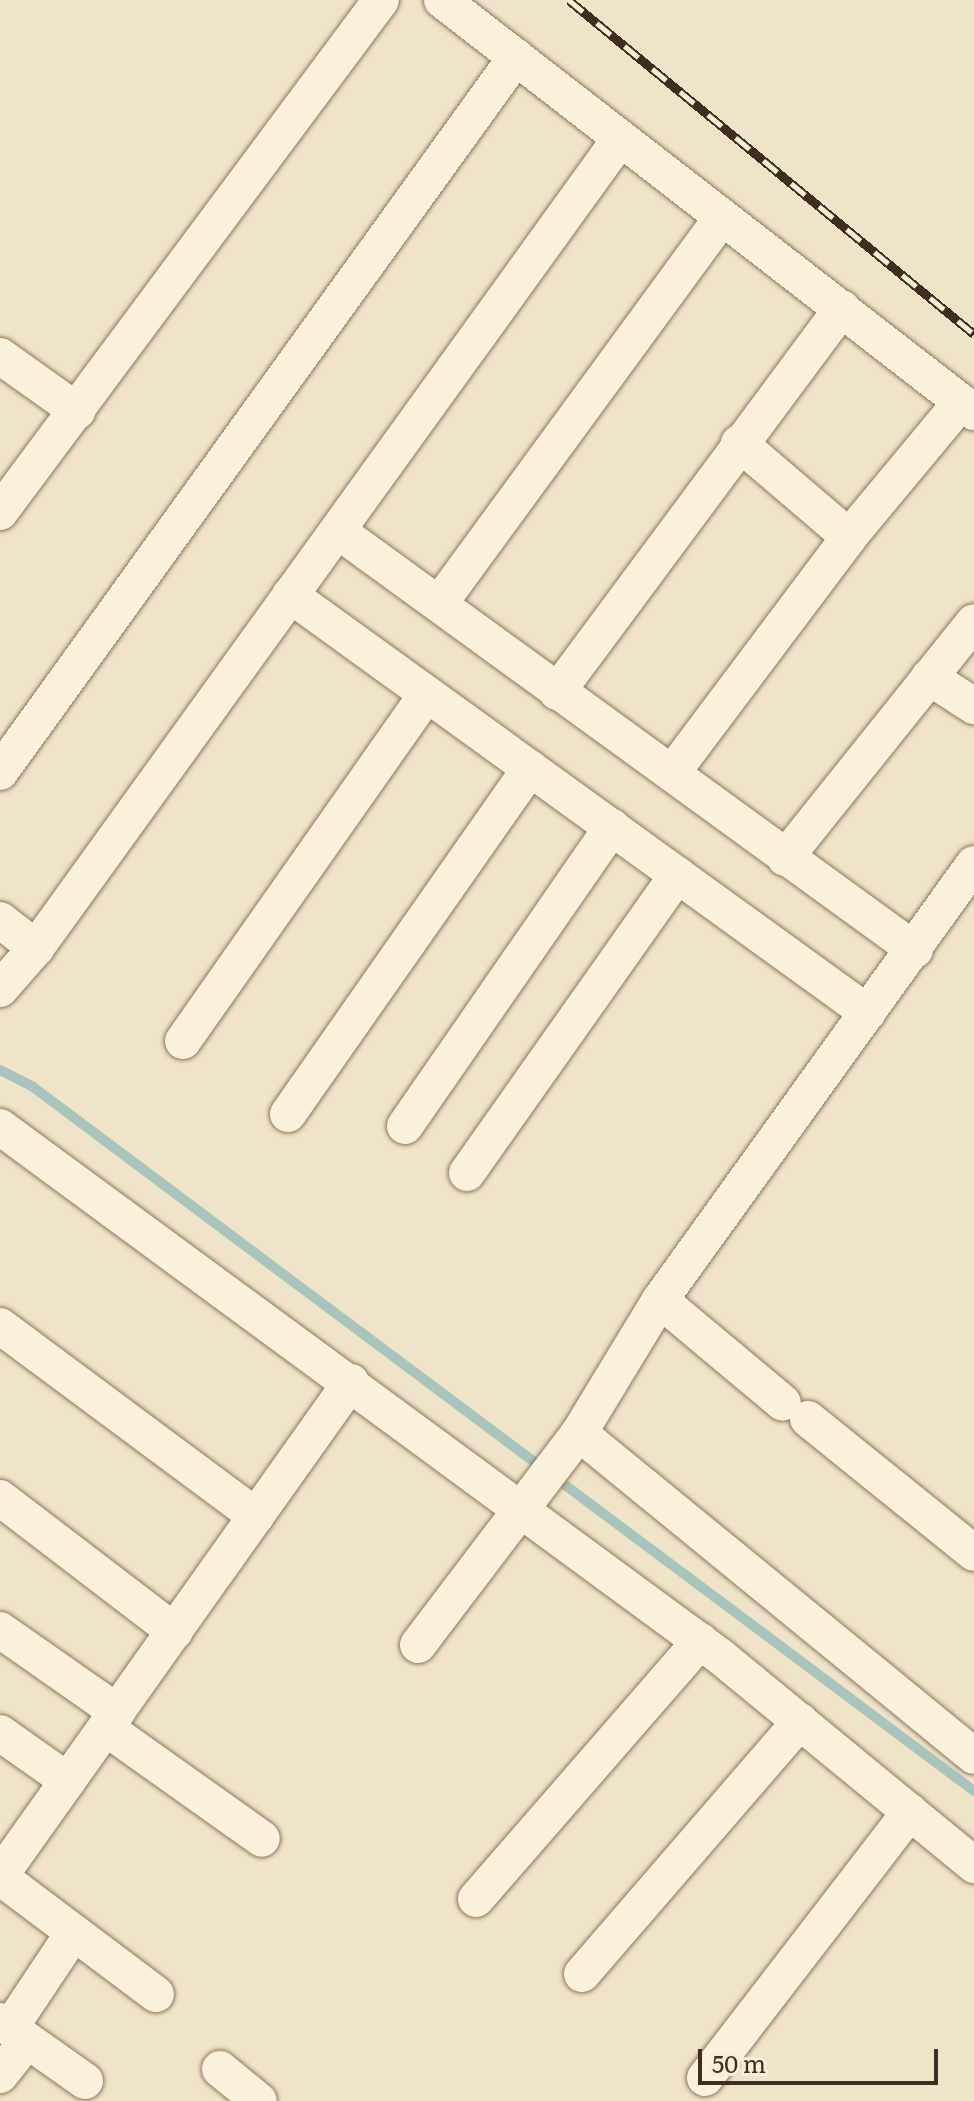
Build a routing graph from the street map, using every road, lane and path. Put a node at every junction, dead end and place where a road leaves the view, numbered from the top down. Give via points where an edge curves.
1 (381, 0) edge
2 (442, 0) edge
3 (516, 57) junction
4 (620, 139) junction
5 (721, 219) junction
6 (842, 308) junction
7 (0, 356) edge
8 (968, 407) edge
9 (77, 411) junction
10 (739, 443) junction
11 (0, 512) edge
12 (338, 531) junction
13 (849, 537) junction
14 (290, 595) junction
15 (439, 604) junction
16 (974, 622) edge
17 (929, 677) junction
18 (557, 692) junction
19 (427, 694) junction
20 (974, 706) edge
21 (530, 768) junction
22 (0, 772) edge
23 (672, 773) junction
24 (612, 827) junction
25 (785, 858) junction
26 (974, 864) edge
27 (677, 875) junction
28 (0, 920) edge
29 (36, 948) junction
30 (915, 950) junction
31 (0, 989) edge
32 (868, 1013) junction
33 (183, 1041) dead end
34 (288, 1114) dead end
35 (405, 1126) dead end
36 (0, 1127) edge
37 (467, 1173) dead end
38 (660, 1300) junction
39 (0, 1326) edge
40 (351, 1382) junction
41 (579, 1433) junction
42 (540, 1487) junction
43 (0, 1498) edge
44 (256, 1516) junction
45 (974, 1553) edge
46 (0, 1630) edge
47 (175, 1632) junction
48 (700, 1641) junction
49 (418, 1645) dead end
50 (111, 1720) junction
51 (800, 1721) junction
52 (0, 1733) edge
53 (974, 1756) edge
54 (68, 1781) junction
55 (910, 1812) junction
56 (262, 1839) dead end
57 (974, 1865) edge
58 (0, 1877) edge
59 (476, 1899) dead end
60 (74, 1932) junction
61 (582, 1974) dead end
62 (156, 1994) dead end
63 (12, 2030) edge
64 (220, 2069) dead end
65 (0, 2075) edge
66 (705, 2078) dead end
67 (85, 2081) dead end
68 (259, 2101) edge

1 - 9 street
2 - 3 street
3 - 4 street
3 - 22 street
4 - 5 street
4 - 12 street
5 - 6 street
5 - 15 street
6 - 8 street
6 - 10 street
7 - 9 street
8 - 13 street
9 - 11 street
10 - 13 street
10 - 18 street
12 - 14 street
12 - 15 street
13 - 23 street
14 - 19 street
14 - 29 street
15 - 18 street
16 - 17 street
17 - 20 street
17 - 25 street
18 - 23 street
19 - 21 street
19 - 33 street
21 - 24 street
21 - 34 street
23 - 25 street
24 - 27 street
24 - 35 street
25 - 30 street
26 - 30 street
27 - 32 street
27 - 37 street
28 - 29 street
29 - 31 street
30 - 32 street
32 - 38 street
36 - 40 street
38 - 41 street
38 - 45 street
39 - 44 street
40 - 42 street
40 - 44 street
41 - 42 street
41 - 53 street
42 - 48 street
42 - 49 street
43 - 47 street
44 - 47 street
46 - 50 street
47 - 50 street
48 - 51 street
48 - 59 street
50 - 54 street
50 - 56 street
51 - 55 street
51 - 61 street
52 - 54 street
54 - 58 street
55 - 57 street
55 - 66 street
58 - 60 street
60 - 62 street
60 - 63 street
63 - 65 street
63 - 67 street
64 - 68 street

